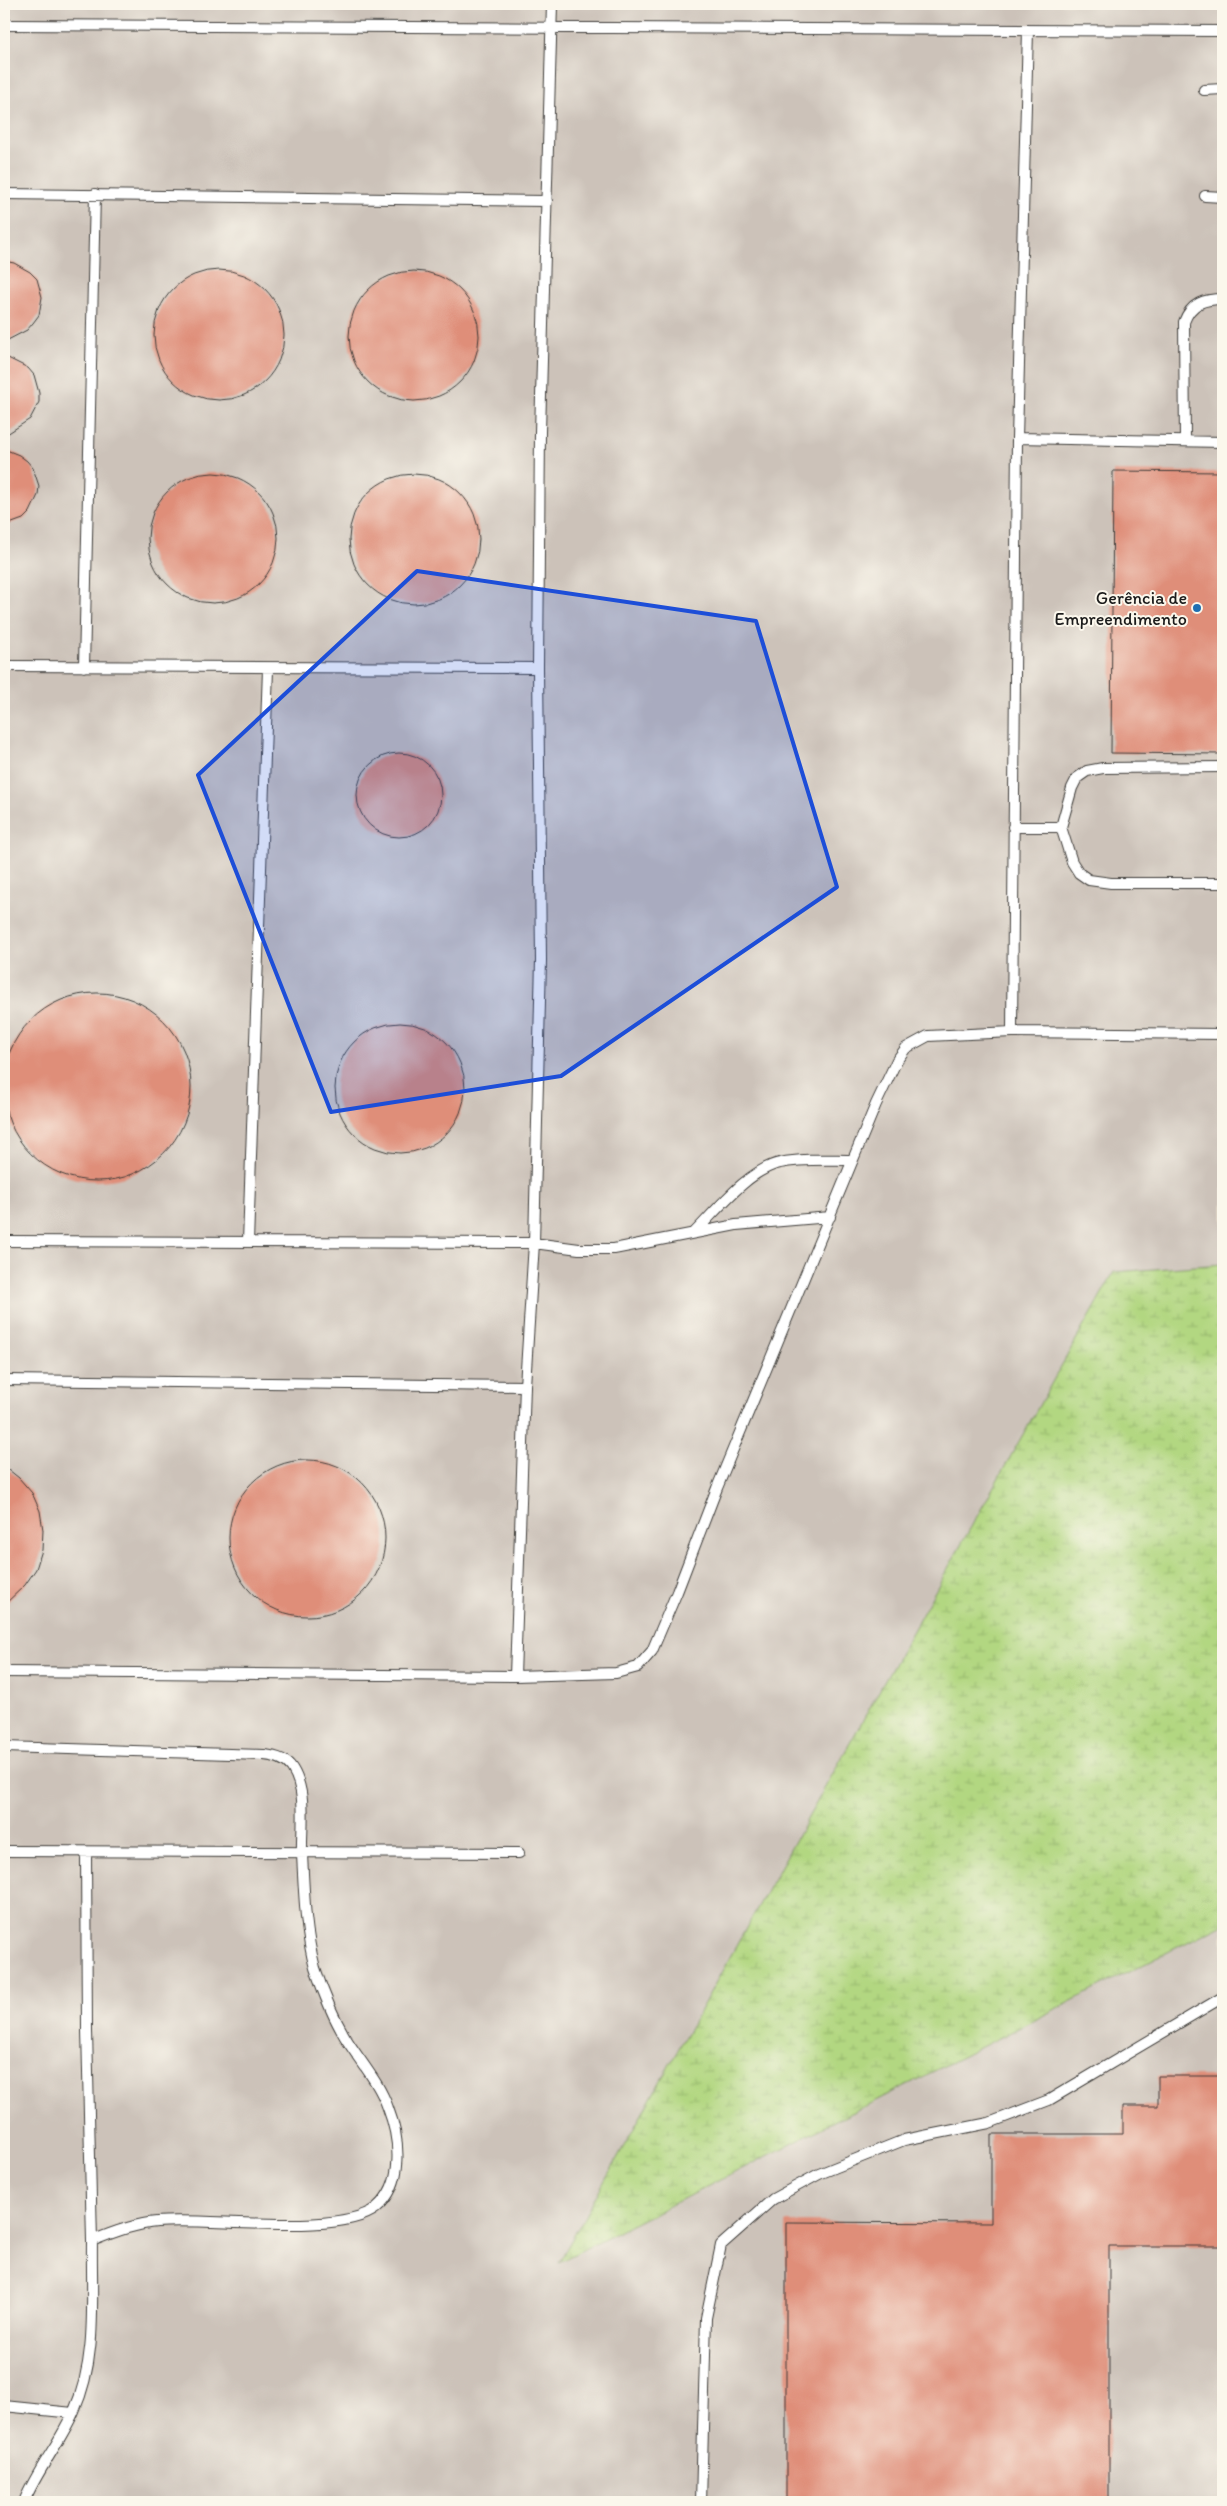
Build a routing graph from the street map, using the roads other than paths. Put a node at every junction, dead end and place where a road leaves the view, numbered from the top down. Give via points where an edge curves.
1 (552, 4) edge
2 (4, 25) edge
3 (551, 27) junction
4 (1028, 30) junction
5 (1223, 30) edge
6 (1223, 89) edge
7 (1204, 90) dead end
8 (4, 194) edge
9 (95, 194) junction
10 (1205, 196) dead end
11 (1223, 197) edge
12 (547, 201) junction
13 (1223, 299) edge
14 (1017, 438) junction
15 (1185, 441) junction
16 (1223, 442) edge
17 (4, 666) edge
18 (84, 667) junction
19 (538, 668) junction
20 (268, 669) junction
21 (1223, 767) edge
22 (1013, 827) junction
23 (1061, 827) junction
24 (1223, 883) edge
25 (1012, 1032) junction
26 (1223, 1034) edge
27 (853, 1160) junction
28 (830, 1217) junction
29 (694, 1233) junction
30 (4, 1241) edge
31 (248, 1242) junction
32 (534, 1243) junction
33 (4, 1380) edge
34 (525, 1386) junction
35 (4, 1672) edge
36 (515, 1676) junction
37 (4, 1746) edge
38 (4, 1851) edge
39 (86, 1852) junction
40 (302, 1853) junction
41 (519, 1853) dead end
42 (1223, 1997) edge
43 (92, 2241) junction
44 (4, 2406) edge
45 (73, 2413) junction
46 (24, 2502) edge
47 (702, 2502) edge

1 - 3 lane
2 - 3 lane
3 - 4 lane
3 - 12 lane
4 - 5 lane
4 - 14 lane
6 - 7 lane
8 - 9 lane
9 - 12 lane
9 - 18 lane
10 - 11 lane
12 - 19 lane via 540,432
13 - 15 lane via 1193,306 1184,322
14 - 15 lane
14 - 22 lane
15 - 16 lane
17 - 18 lane
18 - 20 lane
19 - 20 lane
19 - 32 lane via 541,960
20 - 31 lane
21 - 23 lane via 1103,768 1087,771 1077,778 1072,788
22 - 23 lane
22 - 25 lane
23 - 24 lane via 1076,869 1089,880 1111,883
25 - 26 lane
25 - 27 lane via 928,1036 906,1048 896,1060
27 - 28 lane
27 - 29 lane via 803,1160 773,1165 738,1189
28 - 29 lane via 736,1225
28 - 36 lane via 648,1657 638,1667 616,1673
29 - 32 lane via 614,1249 579,1249
30 - 31 lane
31 - 32 lane
32 - 34 lane
33 - 34 lane
34 - 36 lane
35 - 36 lane
37 - 40 lane via 273,1756 292,1768 298,1782 302,1798
38 - 39 lane
39 - 40 lane
39 - 43 lane via 86,2030
40 - 41 lane
40 - 43 lane via 306,1926 324,1996 388,2107 397,2138 397,2166 391,2188 375,2208 349,2220 158,2222 119,2230
42 - 47 lane via 1049,2100 989,2123 904,2140 819,2174 773,2199 721,2245 706,2318
43 - 45 lane via 90,2358
44 - 45 lane
45 - 46 lane

